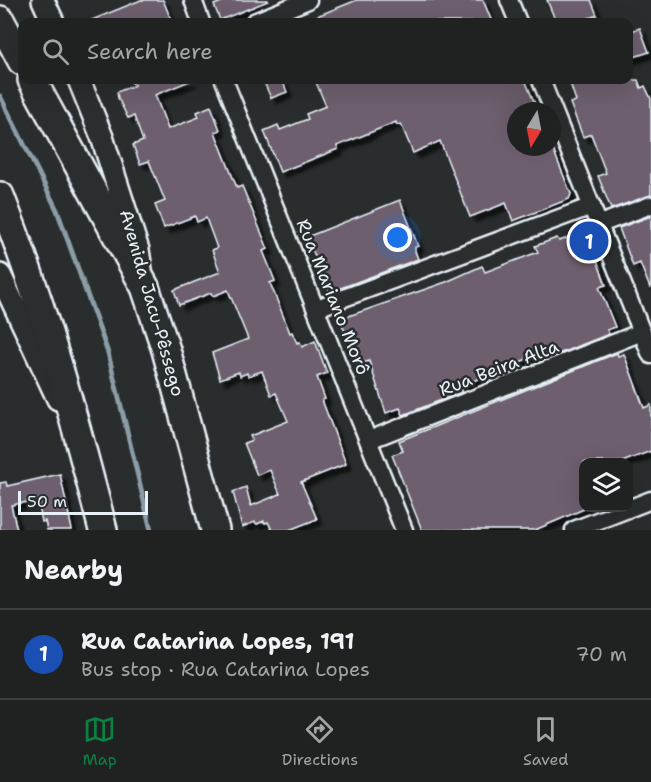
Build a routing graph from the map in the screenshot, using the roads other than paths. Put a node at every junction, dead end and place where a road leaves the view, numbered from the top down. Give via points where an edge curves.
1 (43, 0) edge
2 (193, 0) edge
3 (308, 0) edge
4 (509, 0) edge
5 (51, 18) edge
6 (200, 18) edge
7 (264, 18) edge
8 (516, 18) edge
9 (0, 20) edge
10 (18, 54) edge
11 (34, 84) edge
12 (81, 84) edge
13 (226, 84) edge
14 (543, 84) edge
15 (0, 196) edge
16 (651, 205) edge
17 (592, 206) junction
18 (600, 224) junction
19 (0, 274) edge
20 (145, 287) junction
21 (317, 308) junction
22 (642, 332) junction
23 (651, 355) edge
24 (369, 440) junction
25 (86, 462) junction
26 (651, 500) edge
27 (103, 530) edge
28 (215, 530) edge
29 (404, 530) edge
30 (574, 530) edge

1 - 5 street
2 - 6 street
3 - 7 street
4 - 8 street
9 - 10 highway
11 - 20 highway
12 - 20 street, Avenida Jacu-Pêssego via 138,249
13 - 21 street, Rua Mariano Morô
14 - 17 street
15 - 25 highway via 34,285
16 - 18 street
17 - 18 street
17 - 21 street
18 - 22 street
19 - 25 street
20 - 28 highway, Avenida Jacu-Pêssego
21 - 24 street, Rua Mariano Morô
22 - 23 street
22 - 24 street, Rua Beira Alta
24 - 29 street, Rua Mariano Morô
25 - 27 highway
26 - 30 street

